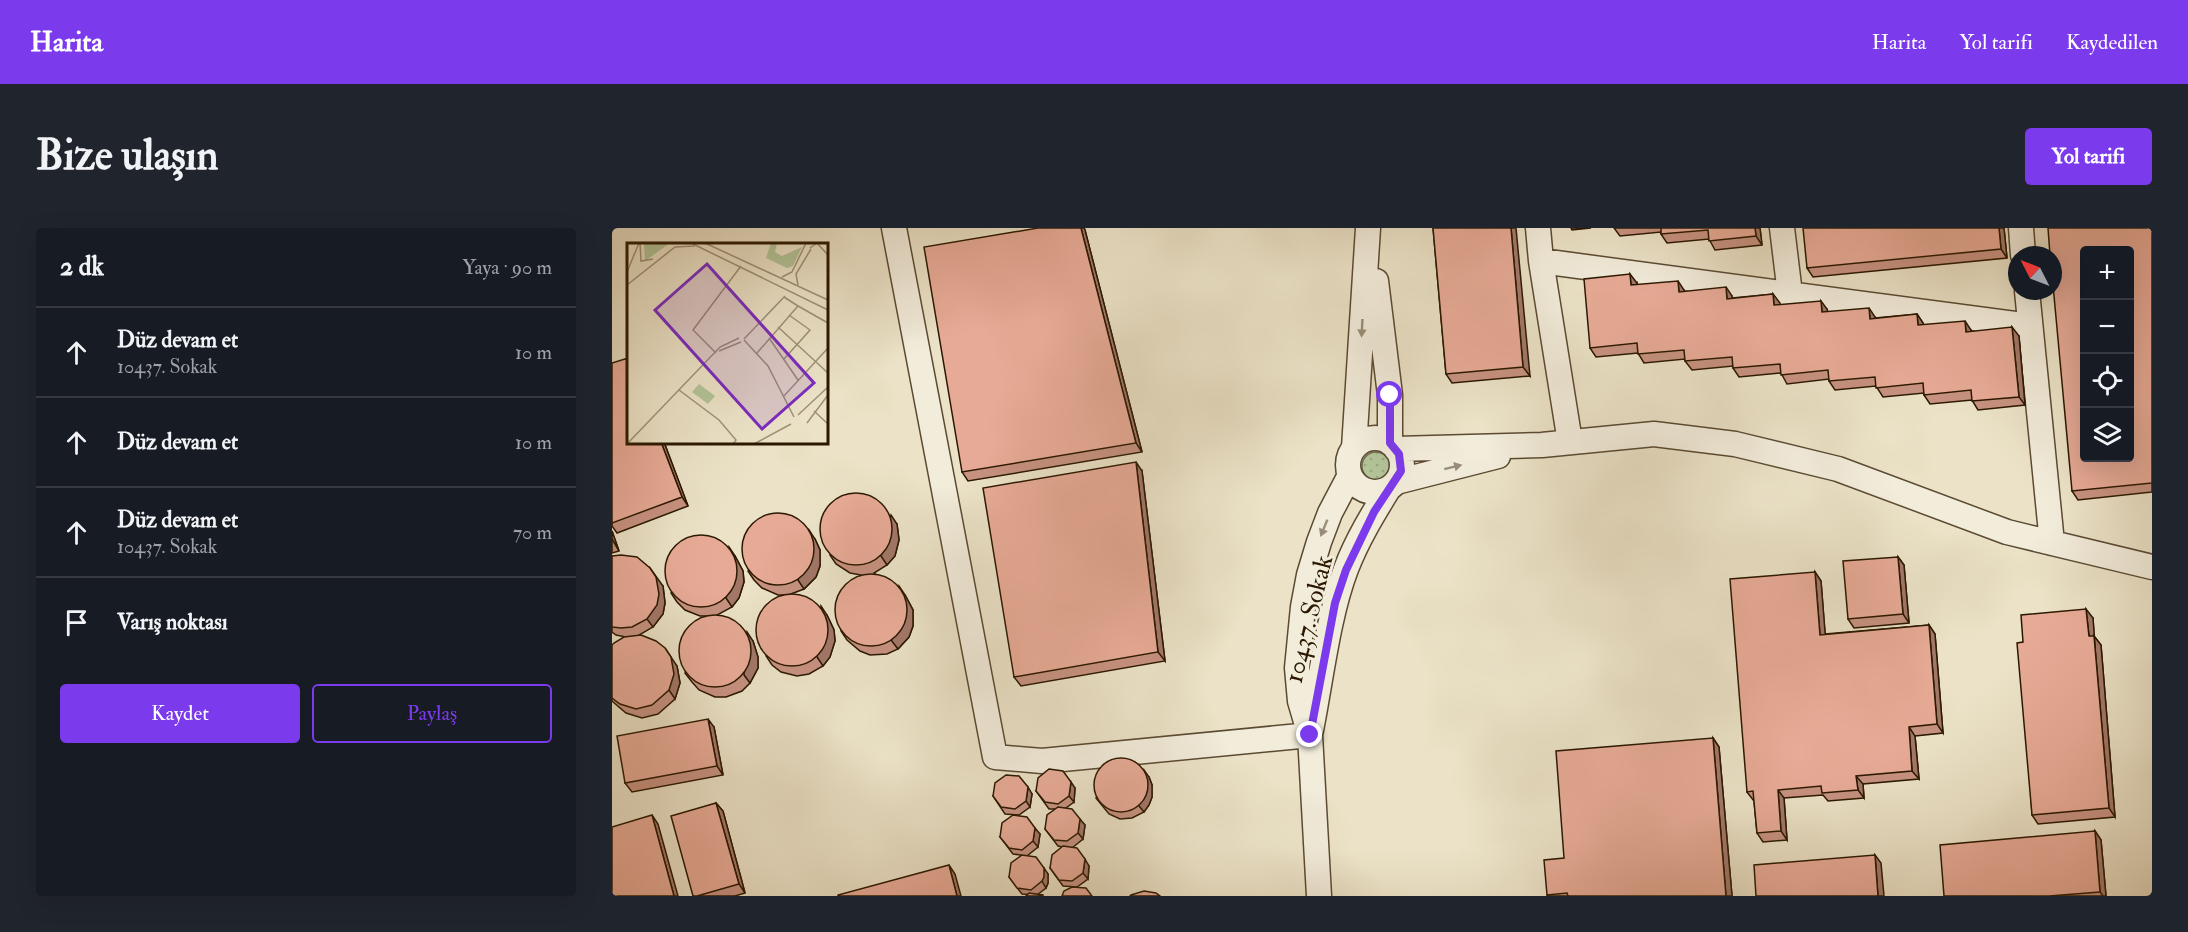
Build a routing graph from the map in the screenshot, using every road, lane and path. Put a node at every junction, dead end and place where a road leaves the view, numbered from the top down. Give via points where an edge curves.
1 (894, 228) edge
2 (1368, 228) edge
3 (1538, 228) edge
4 (1782, 228) edge
5 (2021, 228) edge
6 (2022, 246) edge
7 (1541, 261) junction
8 (1790, 294) junction
9 (2028, 300) edge
10 (2030, 326) junction
11 (1570, 442) junction
12 (1542, 445) junction
13 (1393, 446) junction
14 (1353, 448) junction
15 (1350, 476) junction
16 (1392, 485) junction
17 (2052, 543) junction
18 (2152, 567) edge
19 (1310, 735) junction
20 (1319, 896) edge

1 - 19 street via 995,757 1042,761
2 - 13 street
2 -> 14 street
3 - 7 street
4 - 8 street
5 - 6 street
7 - 8 street
7 - 11 street
8 - 10 street
9 - 10 street
10 - 17 street
11 - 12 street
11 - 17 street via 1654,434 1735,444 1838,469 2007,532
12 - 13 street
16 -> 12 street
13 - 14 street via 1375,438
13 - 16 street via 1402,465
14 - 15 street via 1348,462
15 - 16 street via 1354,484 1371,492
15 -> 19 street, 10437. Sokak via 1319,542 1304,607 1297,668 1300,701
16 - 19 street, 10437. Sokak via 1369,521 1335,603
17 - 18 street
19 - 20 street, 10437. Sokak

